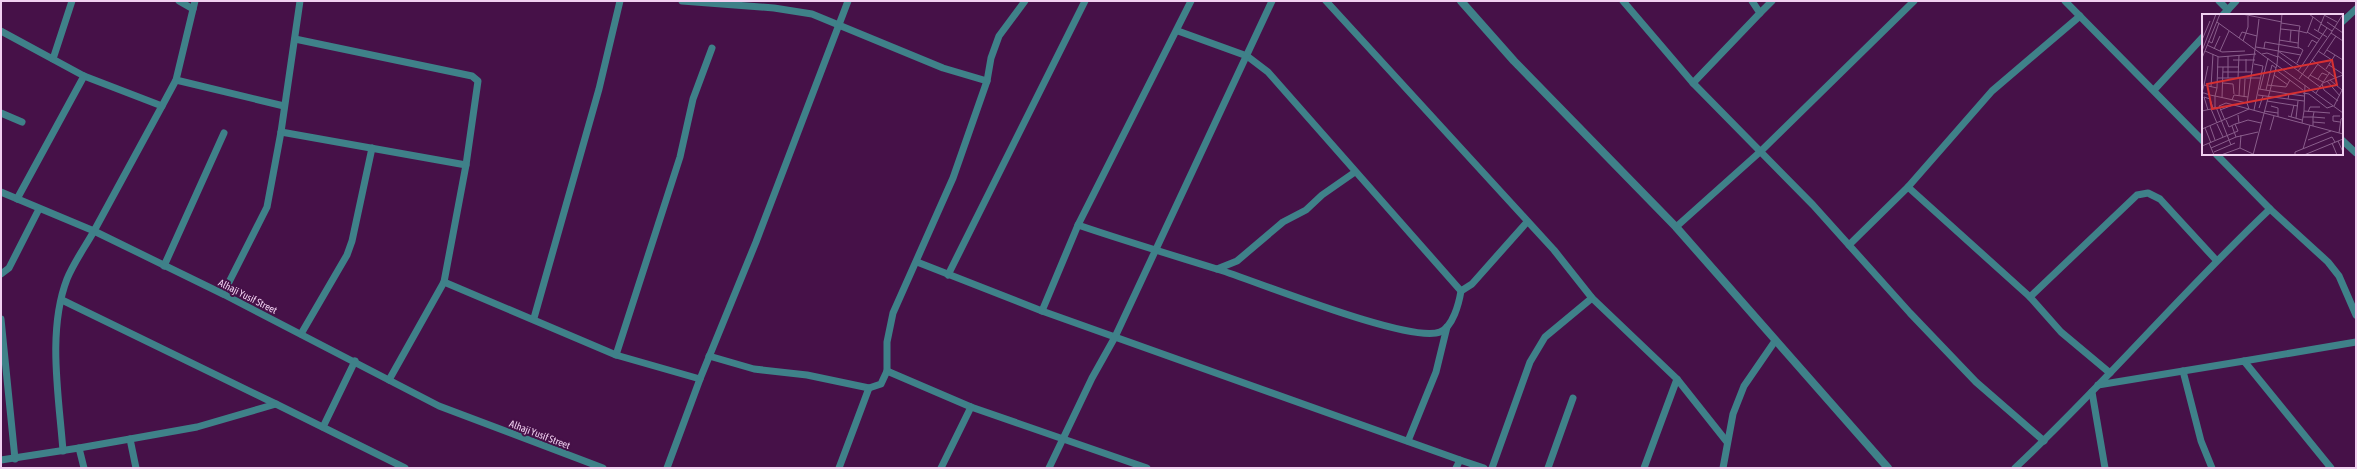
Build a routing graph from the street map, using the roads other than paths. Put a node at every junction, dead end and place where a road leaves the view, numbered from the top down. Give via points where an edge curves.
1 (72, 1) edge
2 (179, 1) edge
3 (195, 1) edge
4 (300, 1) edge
5 (620, 1) edge
6 (682, 1) edge
7 (848, 1) edge
8 (1025, 1) edge
9 (1085, 1) edge
10 (1191, 1) edge
11 (1272, 1) edge
12 (1326, 1) edge
13 (1461, 1) edge
14 (1622, 1) edge
15 (1752, 1) edge
16 (1772, 1) edge
17 (1914, 1) edge
18 (2065, 1) edge
19 (2220, 1) edge
20 (2236, 1) edge
21 (193, 9) junction
22 (2356, 9) edge
23 (1760, 13) junction
24 (2226, 13) edge
25 (2080, 16) junction
26 (2343, 21) edge
27 (839, 24) junction
28 (1178, 31) junction
29 (2, 33) edge
30 (2202, 38) edge
31 (295, 39) junction
32 (712, 48) dead end
33 (1247, 56) junction
34 (53, 59) junction
35 (84, 76) junction
36 (176, 80) junction
37 (987, 81) junction
38 (1693, 83) junction
39 (2154, 90) junction
40 (162, 106) junction
41 (284, 106) junction
42 (1, 113) edge
43 (22, 122) dead end
44 (224, 132) dead end
45 (281, 132) junction
46 (2202, 140) edge
47 (2343, 141) edge
48 (372, 148) junction
49 (1761, 151) junction
50 (2356, 153) edge
51 (2217, 155) edge
52 (466, 165) junction
53 (1355, 172) junction
54 (1908, 187) junction
55 (1, 192) edge
56 (17, 199) junction
57 (39, 209) junction
58 (2270, 209) junction
59 (1526, 222) junction
60 (1078, 225) junction
61 (1676, 227) junction
62 (94, 231) junction
63 (1849, 245) junction
64 (1155, 251) junction
65 (2216, 260) junction
66 (917, 262) junction
67 (164, 266) junction
68 (1217, 269) junction
69 (1, 274) edge
70 (948, 275) junction
71 (444, 282) junction
72 (1461, 291) junction
73 (224, 294) junction
74 (2030, 297) junction
75 (1592, 298) junction
76 (62, 300) junction
77 (1042, 311) junction
78 (2356, 315) edge
79 (534, 318) junction
80 (1, 319) edge
81 (1448, 327) junction
82 (301, 334) junction
83 (1115, 337) junction
84 (1776, 341) junction
85 (2356, 342) edge
86 (616, 354) junction
87 (709, 356) junction
88 (355, 361) junction
89 (2244, 361) junction
90 (887, 371) junction
91 (2183, 371) junction
92 (2110, 373) junction
93 (700, 379) junction
94 (1677, 379) junction
95 (389, 380) junction
96 (2098, 385) junction
97 (869, 388) junction
98 (2092, 392) junction
99 (1573, 398) dead end
100 (276, 404) junction
101 (971, 407) junction
102 (323, 427) junction
103 (130, 439) junction
104 (1063, 439) junction
105 (1408, 441) junction
106 (2044, 441) junction
107 (1727, 442) junction
108 (79, 448) junction
109 (64, 451) junction
110 (15, 459) junction
111 (1, 460) edge
112 (1460, 460) junction
113 (84, 468) edge
114 (136, 468) edge
115 (405, 468) edge
116 (603, 468) edge
117 (667, 468) edge
118 (839, 468) edge
119 (941, 468) edge
120 (1049, 468) edge
121 (1147, 468) edge
122 (1456, 468) edge
123 (1484, 468) edge
124 (1492, 468) edge
125 (1548, 468) edge
126 (1644, 468) edge
127 (1723, 468) edge
128 (1888, 468) edge
129 (2015, 468) edge
130 (2105, 468) edge
131 (2212, 468) edge
132 (2331, 468) edge

1 - 34 street
2 - 21 street
3 - 21 street
4 - 31 street
5 - 79 street via 599,89
6 - 27 street via 794,10
7 - 27 street
8 - 37 street via 999,36 991,58
9 - 70 street
10 - 28 street
11 - 33 street
12 - 59 street
13 - 61 street via 1514,61
14 - 38 street
15 - 23 street
16 - 23 street
17 - 49 street
18 - 25 street
19 - 24 street
20 - 24 street
21 - 36 street
22 - 26 street
23 - 38 street
25 - 39 street
25 - 54 street via 1992,91
27 - 37 street via 944,68
27 - 87 street via 759,234
28 - 33 street
28 - 60 street
29 - 34 street
30 - 39 street
31 - 41 street
31 - 52 street via 476,78 479,85
32 - 86 street via 693,99 680,157
33 - 53 street via 1268,72 1310,117
33 - 64 street
34 - 35 street
35 - 40 street
35 - 56 street
36 - 40 street
36 - 41 street
37 - 66 street via 953,178
38 - 49 street
39 - 46 street
40 - 62 street
41 - 45 street
42 - 43 street
44 - 67 street
45 - 48 street
45 - 73 street via 267,207
47 - 50 street
48 - 52 street
48 - 82 street via 347,255
49 - 61 street
49 - 63 street
51 - 58 street
52 - 71 street
53 - 68 street via 1327,191 1306,210 1283,222 1237,261
53 - 72 street
54 - 63 street
54 - 74 street
55 - 56 street, Alhaji Yusif Street
56 - 57 street, Alhaji Yusif Street
57 - 62 street, Alhaji Yusif Street
57 - 69 street via 9,268
58 - 65 street
58 - 78 street via 2328,262 2339,276
59 - 72 street via 1472,284
59 - 75 street via 1554,250
60 - 64 street
60 - 77 street
61 - 84 street
62 - 67 street, Alhaji Yusif Street
62 - 76 street via 73,267
63 - 106 street via 1976,382
64 - 68 street
64 - 83 street
65 - 74 street via 2160,199 2148,193 2137,195
65 - 92 street
66 - 70 street
66 - 90 street via 889,326
67 - 73 street, Alhaji Yusif Street
68 - 81 street via 1382,326 1414,334 1441,332
70 - 77 street
71 - 79 street
71 - 95 street
72 - 81 street via 1460,301
73 - 82 street, Alhaji Yusif Street
74 - 92 street via 2061,332
75 - 94 street
75 - 124 street via 1545,336 1530,362
76 - 100 street
76 - 109 street via 56,357
77 - 83 street
79 - 86 street
80 - 110 street
81 - 105 street via 1436,372
82 - 88 street, Alhaji Yusif Street
83 - 104 street
83 - 105 street
84 - 107 street via 1744,386 1733,414
84 - 128 street
85 - 89 street
86 - 93 street
87 - 93 street
87 - 97 street via 754,369 807,375
88 - 95 street, Alhaji Yusif Street
88 - 102 street
89 - 91 street
89 - 132 street
90 - 97 street via 881,384
90 - 101 street
91 - 96 street
91 - 131 street via 2201,441
92 - 96 street
93 - 117 street
94 - 107 street
94 - 126 street
95 - 116 street, Alhaji Yusif Street via 439,406
96 - 98 street
97 - 118 street
98 - 106 street
98 - 130 street
99 - 125 street
100 - 102 street
100 - 103 street via 197,428
101 - 104 street
101 - 119 street
102 - 115 street
103 - 108 street
103 - 114 street
104 - 120 street
104 - 121 street
105 - 112 street
106 - 129 street
107 - 127 street
108 - 109 street
108 - 113 street
109 - 110 street
110 - 111 street
112 - 122 street
112 - 123 street

